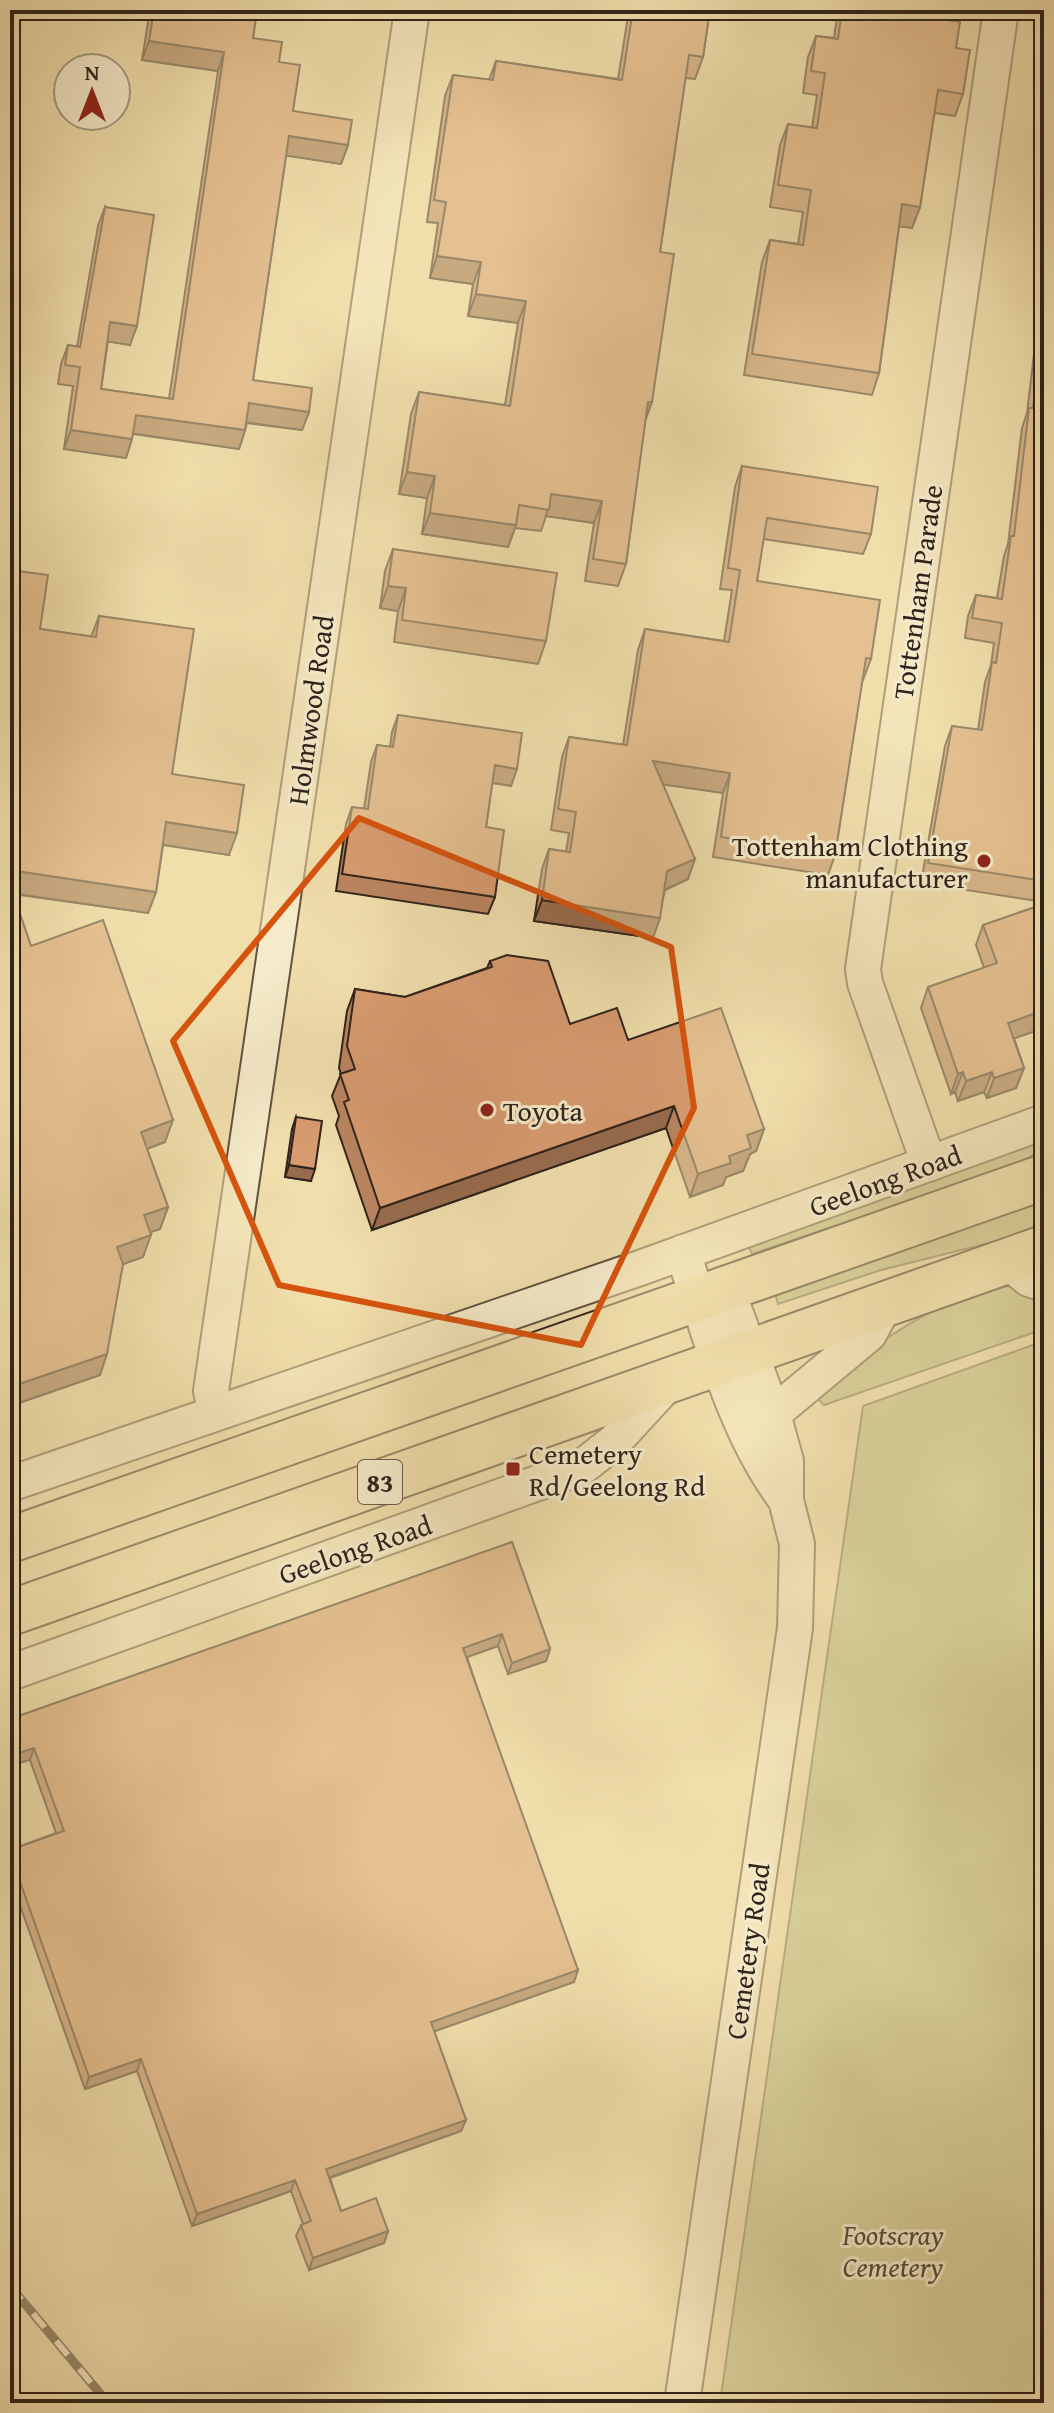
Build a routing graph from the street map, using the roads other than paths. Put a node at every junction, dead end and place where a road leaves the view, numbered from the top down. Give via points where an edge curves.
1 (412, 10) edge
2 (1001, 10) edge
3 (1044, 1122) edge
4 (929, 1164) junction
5 (1044, 1177) edge
6 (683, 1252) junction
7 (1025, 1254) edge
8 (1044, 1284) edge
9 (712, 1293) junction
10 (886, 1303) junction
11 (408, 1345) junction
12 (734, 1357) junction
13 (670, 1380) junction
14 (462, 1382) junction
15 (215, 1410) junction
16 (773, 1414) junction
17 (10, 1484) edge
18 (786, 1500) junction
19 (10, 1540) edge
20 (10, 1613) edge
21 (10, 1673) edge
22 (682, 2403) edge

1 - 15 street, Holmwood Road via 211,1391
2 - 4 street, Tottenham Parade via 863,969
3 - 4 street, Geelong Road
4 - 6 street, Geelong Road
5 - 9 highway, Geelong Road / 83
6 - 9 street, Cemetery Road
6 - 11 street, Geelong Road
7 - 8 street, Geelong Road via 1029,1279
7 - 10 highway, Geelong Road / 83
9 - 12 street, Cemetery Road
9 - 14 highway, Geelong Road / 83
10 - 12 highway, Geelong Road / 83
10 - 16 street via 869,1334
11 - 14 street
11 - 15 street, Geelong Road
12 - 13 highway, Geelong Road / 83
12 - 16 street, Cemetery Road
12 - 18 street, Cemetery Road via 767,1475
13 - 20 highway, Geelong Road / 83
13 - 21 street, Geelong Road via 614,1442 582,1467
14 - 19 highway, Geelong Road / 83
15 - 17 street, Geelong Road
16 - 18 street, Cemetery Road via 786,1461
18 - 22 street, Cemetery Road via 797,1544 795,1628

